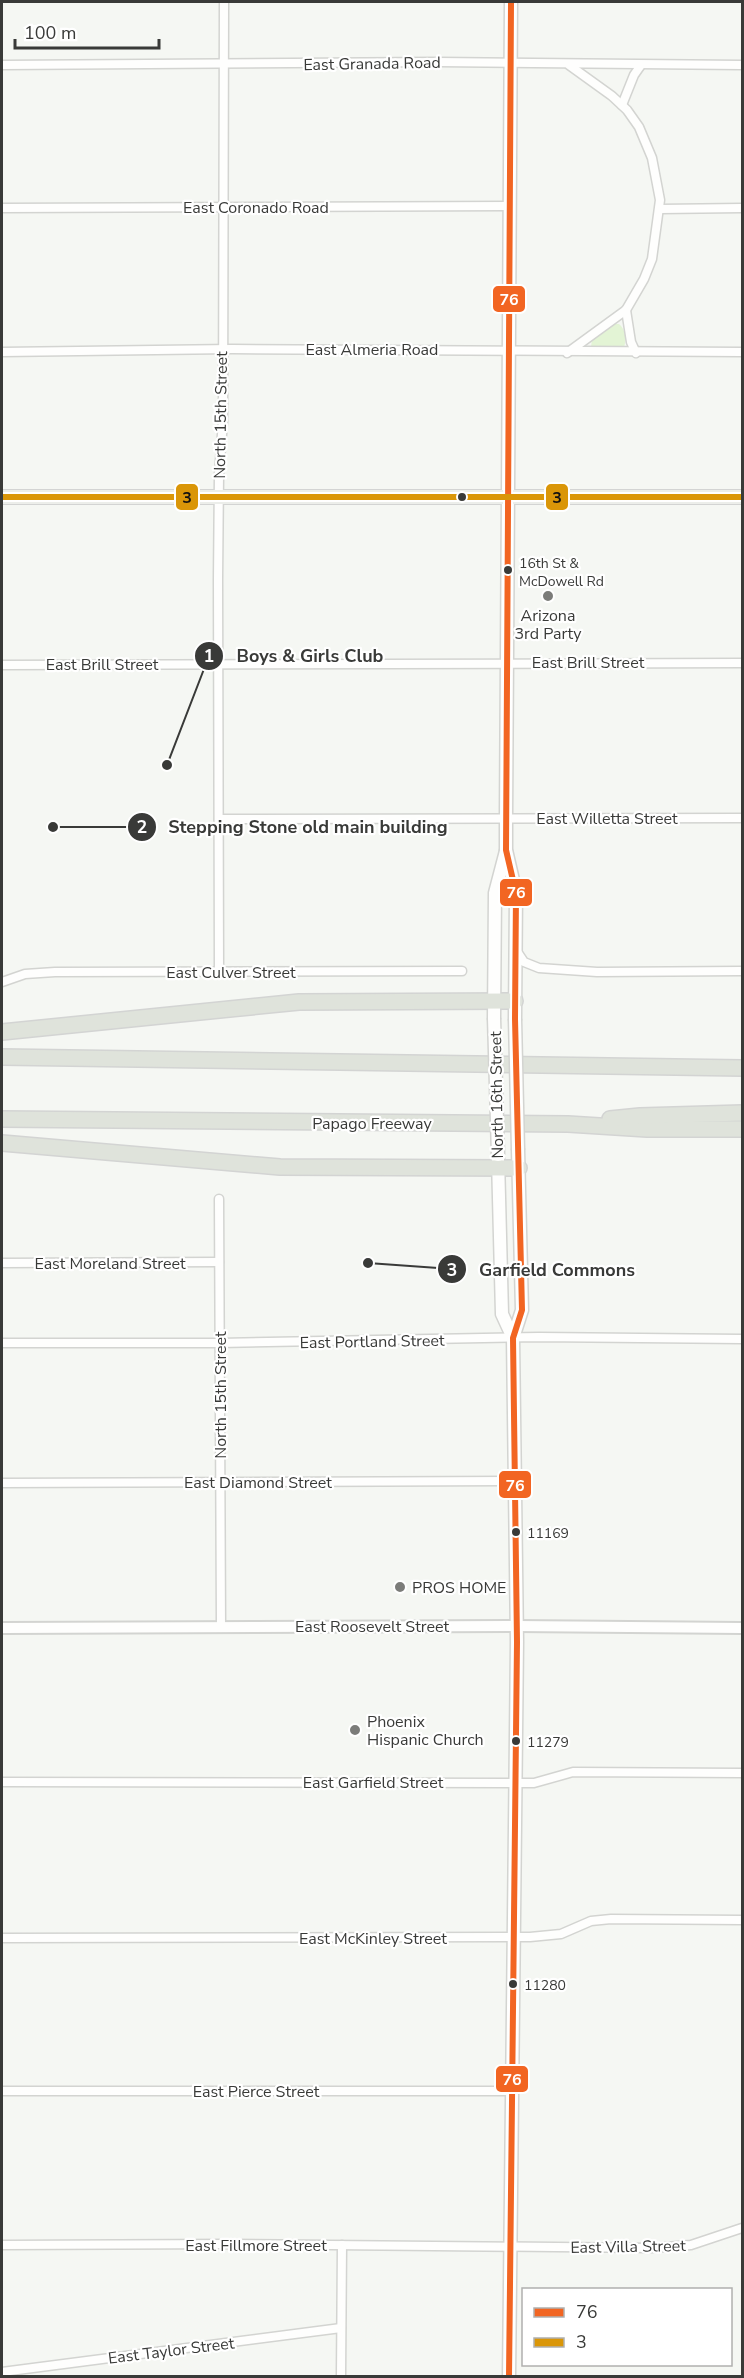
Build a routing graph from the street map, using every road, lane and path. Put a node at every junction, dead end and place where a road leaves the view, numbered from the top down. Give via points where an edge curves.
1 (224, 2) edge
2 (511, 2) edge
3 (2, 64) edge
4 (511, 64) junction
5 (224, 65) junction
6 (568, 65) junction
7 (641, 65) junction
8 (742, 65) edge
9 (622, 105) junction
10 (510, 206) junction
11 (223, 207) junction
12 (2, 208) edge
13 (660, 208) junction
14 (742, 208) edge
15 (626, 310) junction
16 (222, 349) junction
17 (509, 350) junction
18 (2, 352) edge
19 (742, 352) edge
20 (567, 353) junction
21 (636, 353) junction
22 (219, 496) junction
23 (508, 496) junction
24 (2, 497) edge
25 (742, 497) edge
26 (507, 663) junction
27 (742, 663) edge
28 (218, 664) junction
29 (2, 665) edge
30 (506, 818) junction
31 (742, 818) edge
32 (219, 819) junction
33 (506, 850) junction
34 (515, 949) junction
35 (462, 971) dead end
36 (219, 972) junction
37 (742, 972) edge
38 (2, 982) edge
39 (494, 1000) junction
40 (515, 1001) junction
41 (2, 1032) edge
42 (2, 1057) edge
43 (742, 1068) edge
44 (742, 1113) edge
45 (2, 1119) edge
46 (568, 1124) junction
47 (742, 1129) edge
48 (2, 1143) edge
49 (498, 1162) junction
50 (519, 1168) junction
51 (219, 1199) dead end
52 (219, 1262) junction
53 (2, 1263) edge
54 (513, 1338) junction
55 (742, 1339) edge
56 (2, 1343) edge
57 (220, 1343) junction
58 (515, 1481) junction
59 (220, 1482) junction
60 (2, 1483) edge
61 (517, 1626) junction
62 (220, 1627) junction
63 (2, 1628) edge
64 (742, 1628) edge
65 (742, 1773) edge
66 (2, 1782) edge
67 (515, 1782) junction
68 (742, 1920) edge
69 (513, 1937) junction
70 (2, 1938) edge
71 (2, 2091) edge
72 (511, 2091) junction
73 (742, 2228) edge
74 (2, 2245) edge
75 (342, 2245) junction
76 (511, 2248) junction
77 (341, 2328) junction
78 (2, 2372) edge
79 (341, 2376) edge
80 (509, 2376) edge

1 - 5 street, North 15th Street
2 - 4 main road, North 16th Street
3 - 5 street, East Granada Road
4 - 5 street, East Granada Road
4 - 6 street, East Granada Road
4 - 10 main road, North 16th Street
5 - 11 street, North 15th Street
6 - 7 street, East Granada Road
6 - 9 street via 599,84
7 - 8 street, East Granada Road
7 - 9 street
9 - 13 street via 648,144
10 - 11 street, East Coronado Road
10 - 17 main road, North 16th Street
11 - 12 street, East Coronado Road
11 - 16 street, North 15th Street
13 - 14 street
13 - 15 street via 652,259
15 - 20 street
15 - 21 street
16 - 17 street, East Almeria Road
16 - 18 street, East Almeria Road
16 - 22 street, North 15th Street
17 - 20 street, East Almeria Road
17 - 23 main road, North 16th Street
19 - 21 street, East Almeria Road
20 - 21 street, East Almeria Road
22 - 23 main road
22 - 24 main road
22 - 28 street, North 15th Street
23 - 25 main road
23 - 26 main road, North 16th Street
26 - 27 street, East Brill Street
26 - 28 street, East Brill Street
26 - 30 main road, North 16th Street
28 - 29 street, East Brill Street
28 - 32 street, North 15th Street
30 - 31 street, East Willetta Street
30 - 32 street, East Willetta Street
30 - 33 main road, North 16th Street
32 - 36 street, North 15th Street
33 - 34 main road, North 16th Street via 516,893
33 - 39 main road, North 16th Street via 495,893
34 - 37 street via 524,962 539,968
34 - 40 main road, North 16th Street
35 - 36 street, East Culver Street
36 - 38 street, East Culver Street via 38,973
39 - 40 highway
39 - 41 highway via 278,1003
39 - 49 main road, North 16th Street, bridge
40 - 50 main road, North 16th Street, bridge
42 - 43 highway
44 - 46 highway via 640,1116
45 - 46 highway, Papago Freeway
46 - 47 highway, Papago Freeway
48 - 49 highway via 280,1167
49 - 50 highway
49 - 54 main road, North 16th Street via 502,1314
50 - 54 main road, North 16th Street via 522,1310
51 - 52 street, North 15th Street
52 - 53 street, East Moreland Street
52 - 57 street, North 15th Street
54 - 55 street, East Portland Street
54 - 57 street, East Portland Street
54 - 58 main road, North 16th Street
56 - 57 street, East Portland Street
57 - 59 street, North 15th Street
58 - 59 street, East Diamond Street
58 - 61 main road, North 16th Street
59 - 60 street, East Diamond Street
59 - 62 street, North 15th Street
61 - 62 street, East Roosevelt Street
61 - 64 street, East Roosevelt Street
61 - 67 main road, North 16th Street
62 - 63 street, East Roosevelt Street
65 - 67 street, East Garfield Street via 573,1772 534,1783
66 - 67 street, East Garfield Street
67 - 69 main road, North 16th Street
68 - 69 street, East McKinley Street via 611,1919 591,1921 561,1934
69 - 70 street, East McKinley Street
69 - 72 main road, North 16th Street
71 - 72 street, East Pierce Street
72 - 76 main road, North 16th Street
73 - 76 street, East Villa Street via 691,2245
74 - 75 street, East Fillmore Street
75 - 76 street, East Fillmore Street
75 - 77 street
76 - 80 main road, North 16th Street
77 - 78 street, East Taylor Street
77 - 79 street

